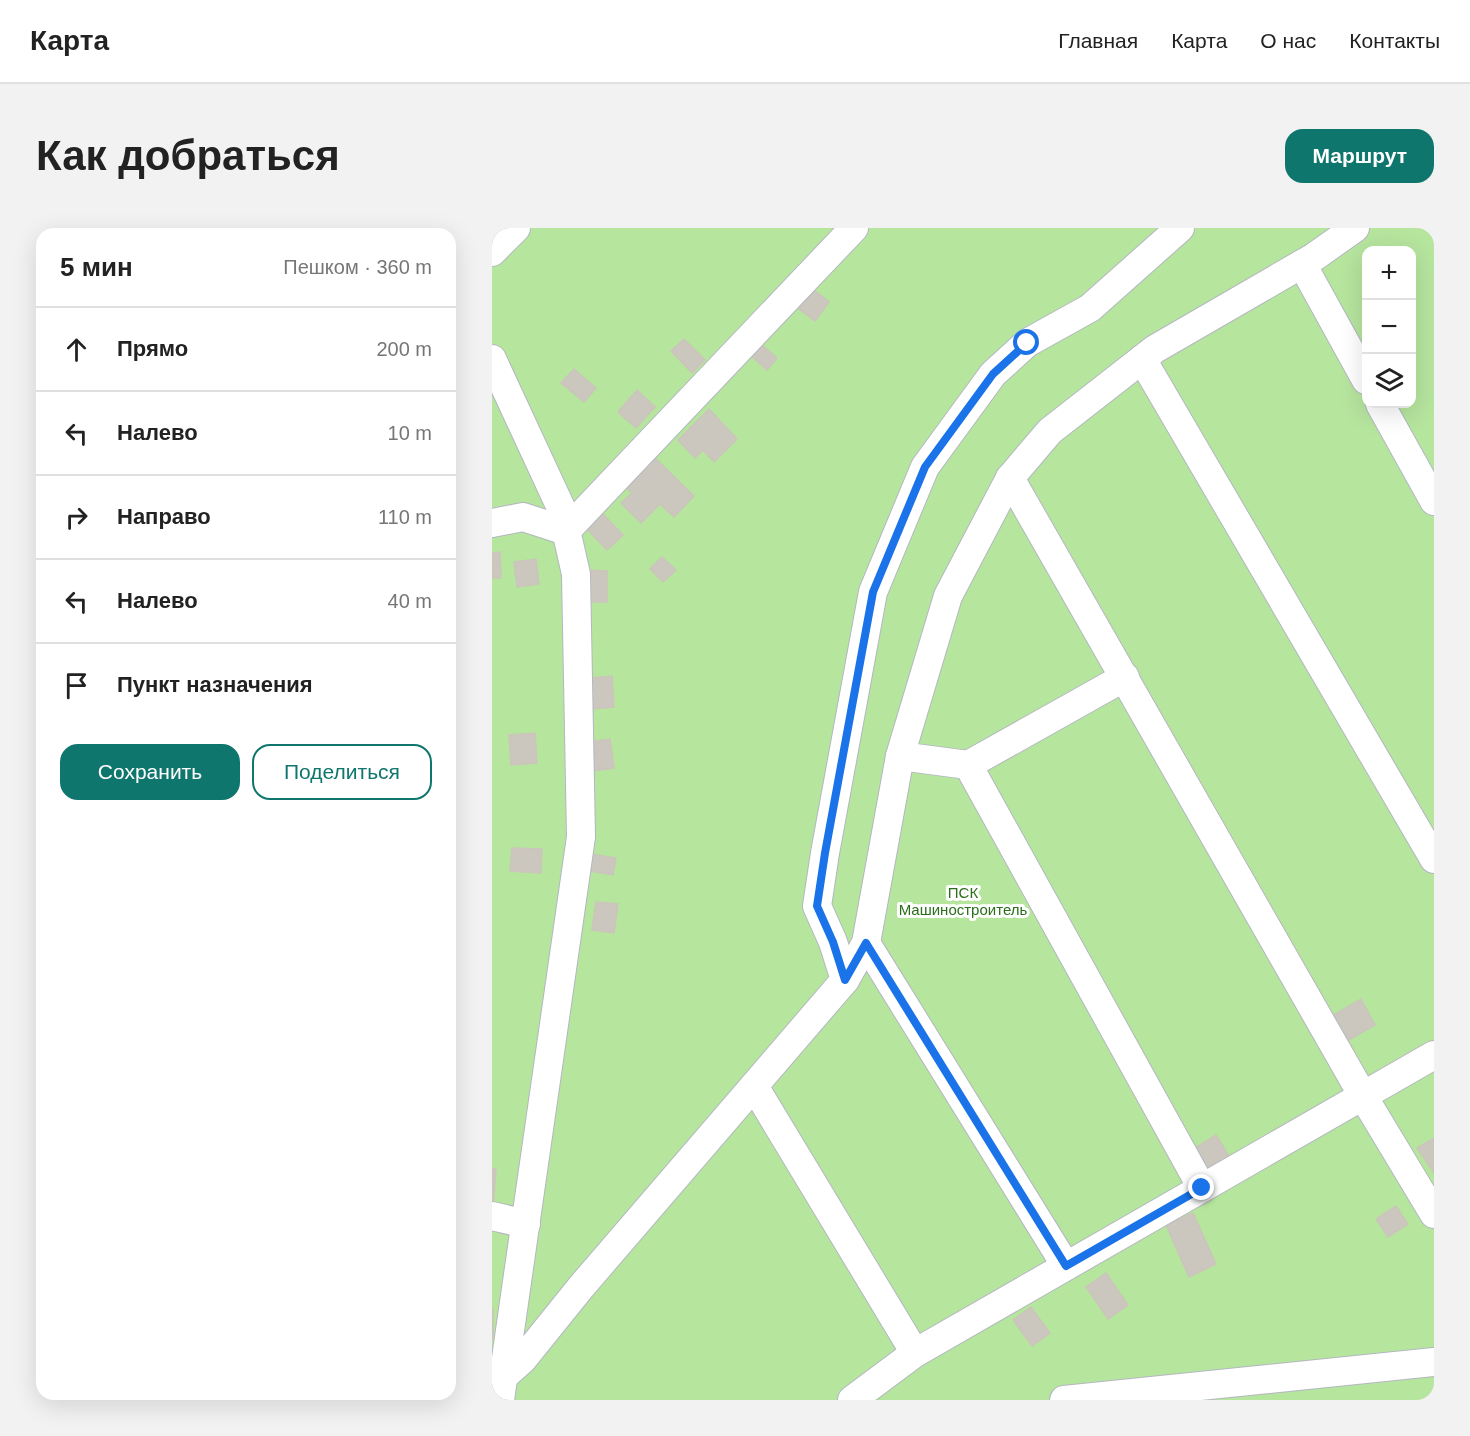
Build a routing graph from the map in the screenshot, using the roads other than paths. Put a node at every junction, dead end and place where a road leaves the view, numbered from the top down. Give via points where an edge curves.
1 (516, 228) edge
2 (854, 228) edge
3 (1180, 228) edge
4 (1355, 228) edge
5 (492, 252) edge
6 (1302, 264) junction
7 (492, 359) edge
8 (1142, 359) junction
9 (1362, 373) edge
10 (1382, 408) edge
11 (1010, 478) junction
12 (1434, 501) edge
13 (492, 523) edge
14 (566, 531) junction
15 (1125, 678) junction
16 (900, 756) junction
17 (968, 765) junction
18 (1434, 858) edge
19 (866, 943) junction
20 (845, 980) junction
21 (1434, 1055) edge
22 (754, 1086) junction
23 (1363, 1096) junction
24 (1202, 1188) junction
25 (1434, 1214) edge
26 (492, 1216) edge
27 (526, 1224) junction
28 (1066, 1266) junction
29 (915, 1353) junction
30 (1434, 1362) edge
31 (502, 1388) edge
32 (1272, 1390) edge
33 (1104, 1398) edge
34 (852, 1400) edge
35 (1064, 1400) edge

1 - 5 street
2 - 14 street
3 - 20 street via 1090,308 1027,343 993,374 925,467 873,592 825,853 817,906
4 - 6 street
6 - 8 street
6 - 9 street
7 - 14 street via 561,508
8 - 11 street via 1050,431
8 - 18 street
10 - 12 street
11 - 15 street
11 - 16 street via 948,596
13 - 14 street via 523,517
14 - 27 street via 576,574 581,837
15 - 17 street
15 - 23 street
16 - 17 street
16 - 19 street
17 - 24 street
19 - 20 street
19 - 28 street
20 - 22 street
21 - 23 street
22 - 29 street
22 - 31 street via 580,1287
23 - 24 street
23 - 25 street
24 - 28 street
26 - 27 street
27 - 31 street
28 - 29 street
29 - 34 street
30 - 32 street
32 - 33 street
33 - 35 street

